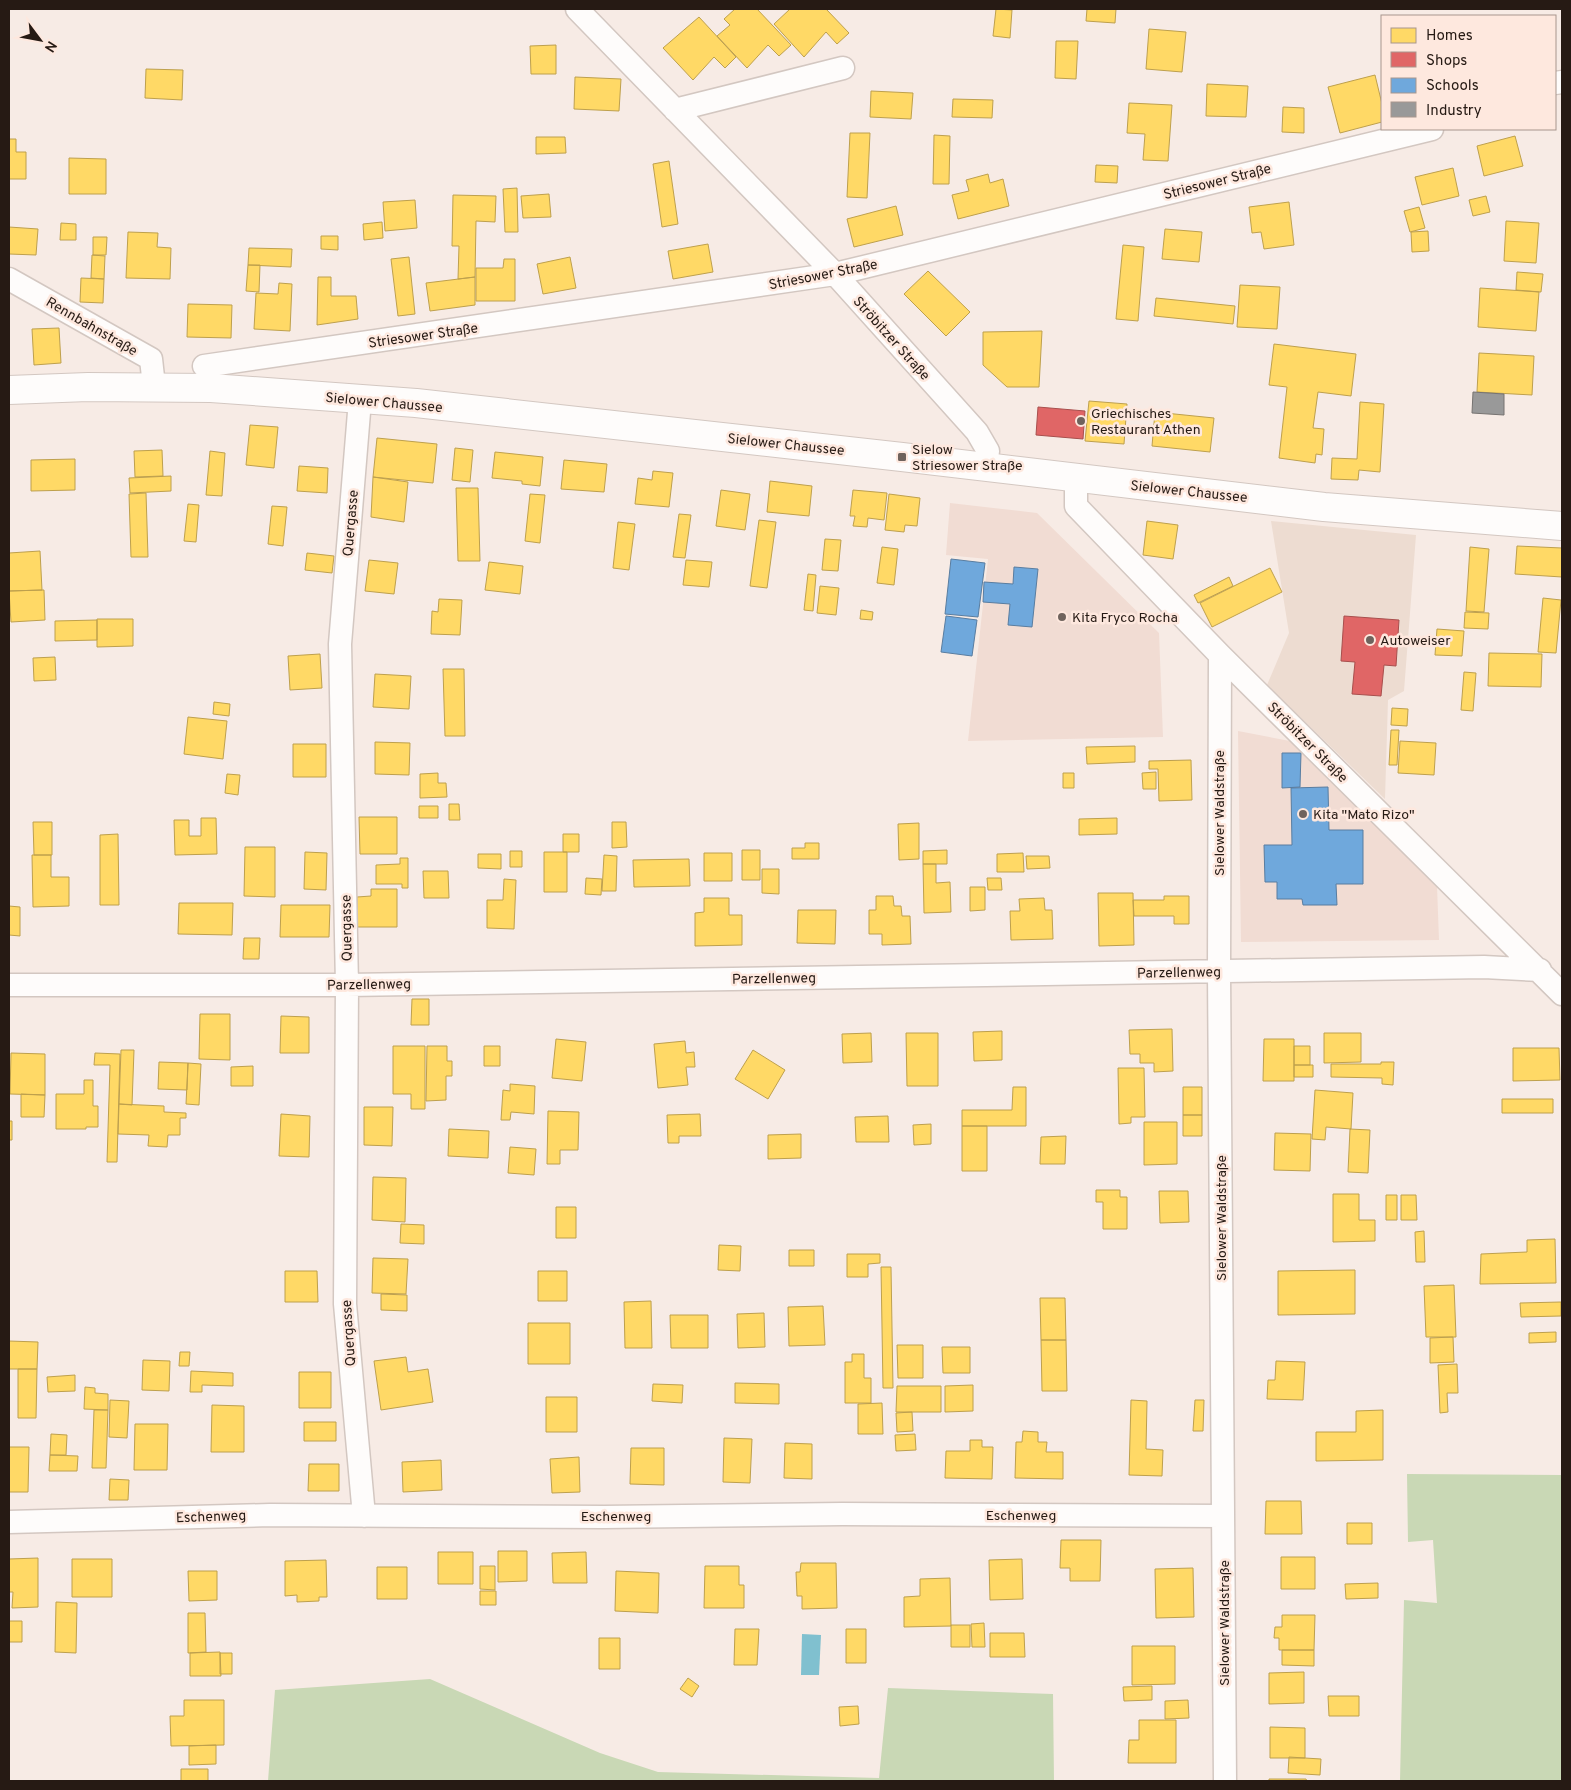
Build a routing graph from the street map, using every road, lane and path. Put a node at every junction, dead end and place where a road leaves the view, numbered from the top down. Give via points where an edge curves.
1 (577, 9) edge
2 (843, 68) dead end
3 (675, 110) junction
4 (1428, 130) edge
5 (834, 274) junction
6 (9, 279) edge
7 (204, 366) dead end
8 (154, 386) junction
9 (9, 390) edge
10 (360, 400) junction
11 (986, 467) junction
12 (1076, 478) junction
13 (1562, 526) edge
14 (1220, 655) junction
15 (1540, 970) junction
16 (1219, 972) junction
17 (347, 984) junction
18 (9, 985) edge
19 (1562, 994) edge
20 (364, 1516) junction
21 (1223, 1516) junction
22 (9, 1522) edge
23 (1225, 1781) edge

1 - 3 street, Ströbitzer Straße
2 - 3 street
3 - 5 street, Ströbitzer Straße
4 - 5 street, Striesower Straße
5 - 7 street, Striesower Straße
5 - 11 street, Ströbitzer Straße via 977,432 988,451
6 - 8 street, Rennbahnstraße via 151,359
8 - 9 main road, Sielower Chaussee
8 - 10 main road, Sielower Chaussee
10 - 11 main road, Sielower Chaussee via 426,404
10 - 17 street, Quergasse via 340,644
11 - 12 main road, Sielower Chaussee
12 - 13 main road, Sielower Chaussee via 1324,506
12 - 14 street, Ströbitzer Straße via 1076,506
14 - 15 street, Ströbitzer Straße
14 - 16 street, Sielower Waldstraße
15 - 16 street, Parzellenweg via 1484,967
15 - 19 street, Ströbitzer Straße
16 - 17 street, Parzellenweg
16 - 21 street, Sielower Waldstraße
17 - 18 street, Parzellenweg
17 - 20 street, Quergasse via 345,1304
20 - 21 street, Eschenweg
20 - 22 street, Eschenweg via 270,1514
21 - 23 street, Sielower Waldstraße

